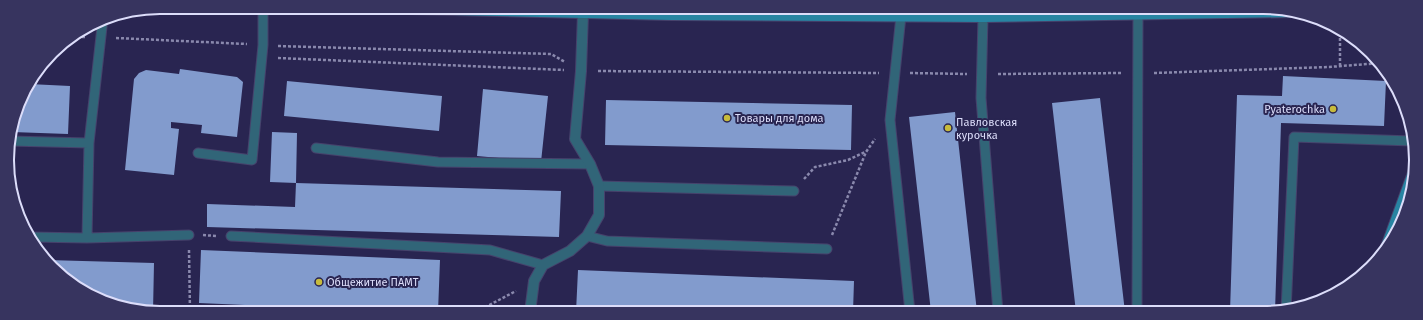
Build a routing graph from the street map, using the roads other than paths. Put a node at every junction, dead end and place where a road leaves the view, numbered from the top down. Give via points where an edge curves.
1 (263, 14) edge
2 (583, 14) edge
3 (809, 14) edge
4 (1190, 14) edge
5 (1138, 15) junction
6 (901, 16) junction
7 (983, 17) junction
8 (102, 26) edge
9 (15, 141) edge
10 (1408, 141) edge
11 (89, 143) junction
12 (316, 148) dead end
13 (198, 154) dead end
14 (590, 164) junction
15 (599, 186) junction
16 (794, 191) road end
17 (1404, 197) edge
18 (1394, 225) edge
19 (189, 235) road end
20 (231, 236) road end
21 (586, 236) junction
22 (37, 237) edge
23 (87, 238) junction
24 (827, 249) road end
25 (543, 265) junction
26 (1286, 304) edge
27 (531, 306) edge
28 (909, 306) edge
29 (998, 306) edge
30 (1138, 306) edge

1 - 13 lane via 263,45 252,160
2 - 14 street via 575,138
3 - 6 main road
4 - 5 main road
5 - 7 main road
5 - 30 lane
6 - 7 main road
6 - 28 lane via 890,120
7 - 29 lane via 981,98
8 - 11 lane
9 - 11 lane
10 - 26 lane via 1294,137
11 - 23 lane
12 - 14 lane via 438,162
14 - 15 street
15 - 16 lane
15 - 21 street via 599,215
17 - 18 main road
19 - 23 lane
20 - 25 lane via 490,250
21 - 24 lane via 607,241
21 - 25 street via 570,251
22 - 23 lane
25 - 27 street via 534,282

